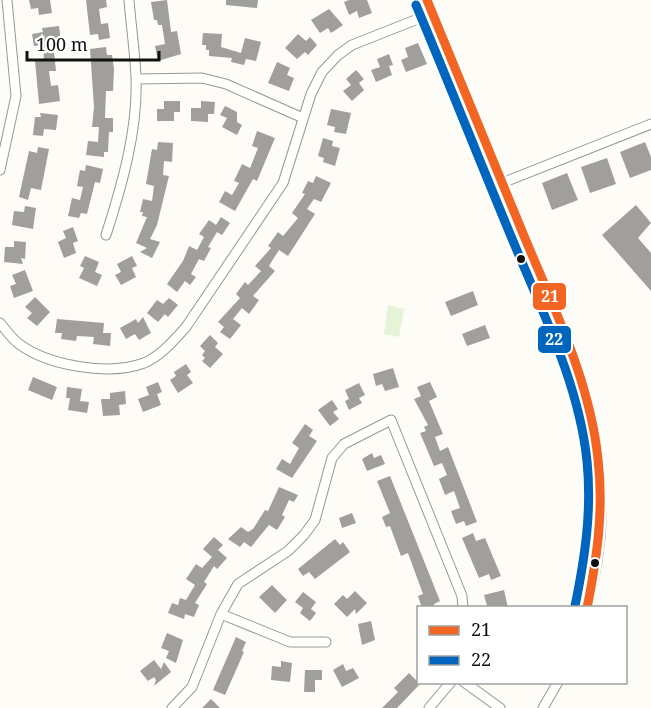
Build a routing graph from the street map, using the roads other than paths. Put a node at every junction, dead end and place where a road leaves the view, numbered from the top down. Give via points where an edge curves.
1 (7, 0) edge
2 (129, 0) edge
3 (427, 0) edge
4 (433, 13) junction
5 (136, 79) junction
6 (303, 118) junction
7 (651, 124) edge
8 (0, 170) edge
9 (502, 183) junction
10 (106, 235) dead end
11 (0, 323) edge
12 (463, 606) edge
13 (588, 606) edge
14 (221, 614) junction
15 (326, 642) dead end
16 (449, 684) edge
17 (467, 684) edge
18 (557, 684) edge
19 (172, 708) edge
20 (429, 708) edge
21 (500, 708) edge
22 (543, 708) edge

1 - 8 street via 16,96
2 - 5 street
3 - 4 street
4 - 6 street via 352,45 338,55 322,72
4 - 9 street
5 - 6 street via 202,78 226,84
5 - 10 street via 132,133
6 - 11 street via 283,183 186,327 169,346 145,362 118,369 89,369 37,354 17,343
7 - 9 street
9 - 13 street via 574,360 597,438 601,529
12 - 14 street via 391,420 344,444 332,458 315,519 304,536 238,584
14 - 15 street via 290,642
14 - 19 street via 192,687
16 - 20 street
17 - 21 street
18 - 22 street

